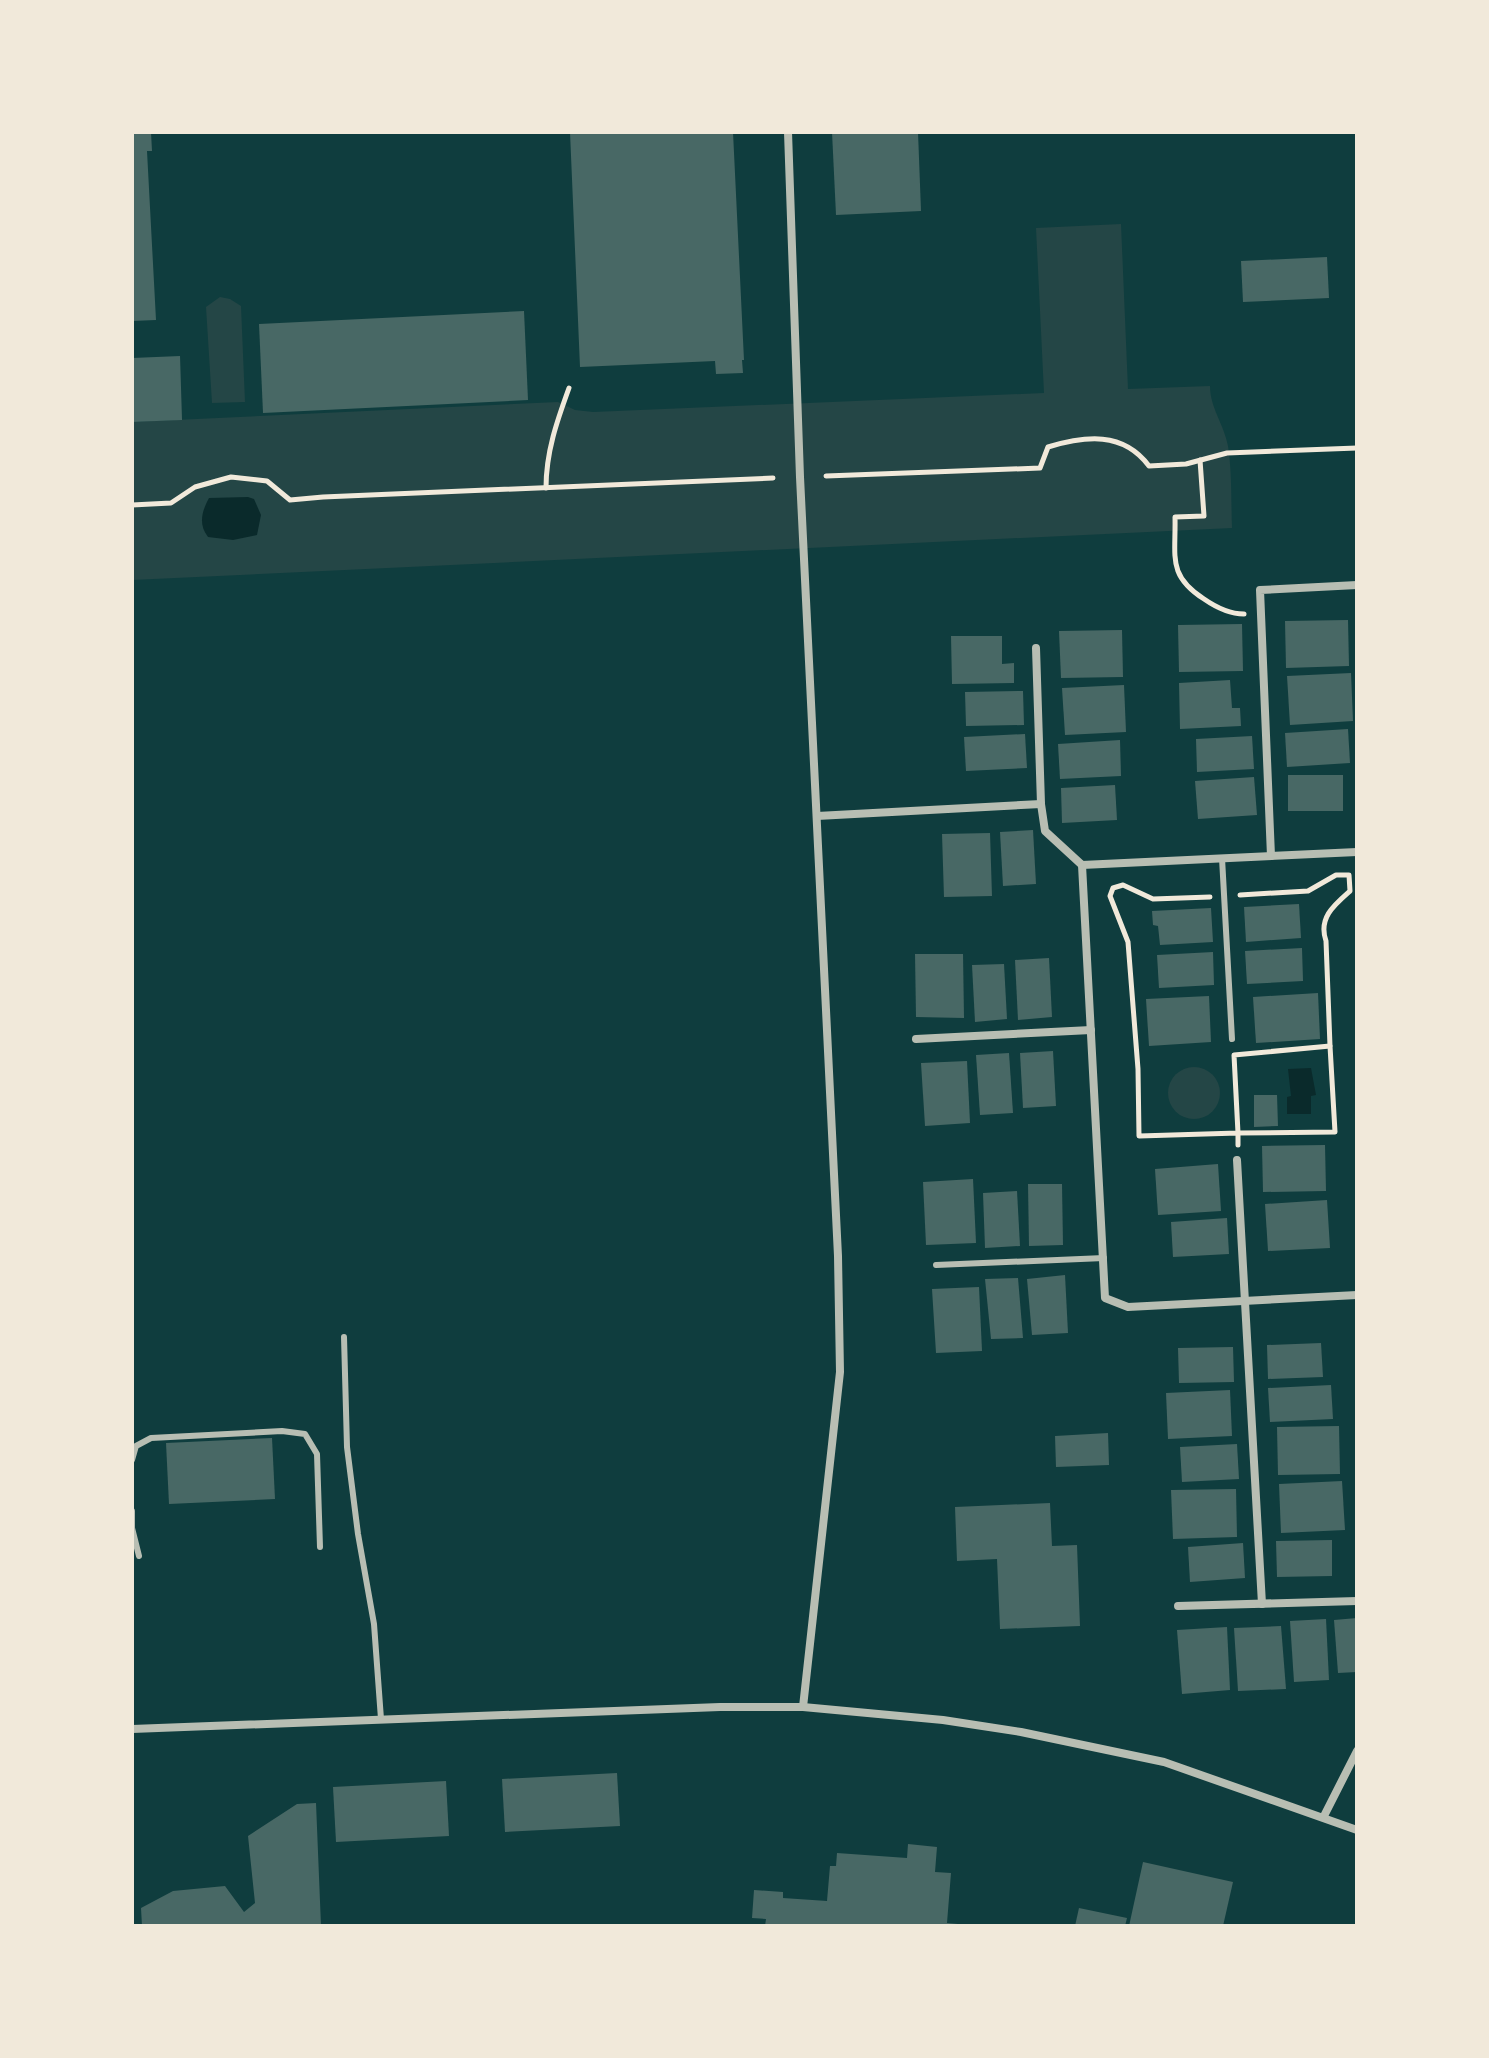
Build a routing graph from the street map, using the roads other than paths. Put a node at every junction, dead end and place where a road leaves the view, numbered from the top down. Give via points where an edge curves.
1 (788, 132) edge
2 (1357, 585) edge
3 (1036, 648) dead end
4 (1041, 804) junction
5 (817, 816) junction
6 (1357, 852) edge
7 (1271, 856) junction
8 (1222, 858) junction
9 (1082, 865) junction
10 (1091, 1030) junction
11 (916, 1039) dead end
12 (1232, 1039) dead end
13 (1237, 1160) road end
14 (1104, 1258) junction
15 (936, 1265) dead end
16 (1357, 1295) edge
17 (1245, 1301) junction
18 (344, 1337) dead end
19 (132, 1460) edge
20 (132, 1511) edge
21 (320, 1547) dead end
22 (139, 1556) dead end
23 (1357, 1601) edge
24 (1262, 1604) junction
25 (1178, 1606) dead end
26 (803, 1707) junction
27 (381, 1719) junction
28 (132, 1729) edge
29 (1357, 1751) edge
30 (1324, 1816) junction
31 (1357, 1830) edge

1 - 5 street
2 - 7 street via 1260,590
3 - 4 street
4 - 5 street
4 - 9 street via 1045,831
5 - 26 street via 840,1372
6 - 7 street
7 - 8 street
8 - 9 street
8 - 12 lane
9 - 10 street
10 - 11 street
10 - 14 street
13 - 17 street
14 - 15 lane
14 - 17 street via 1105,1298 1128,1307
16 - 17 street
17 - 24 street
18 - 27 lane via 347,1447 374,1624
19 - 21 lane via 136,1446 151,1438 305,1434 317,1454
20 - 22 lane
23 - 24 street
24 - 25 street
26 - 27 street
26 - 30 street via 943,1720 1117,1751
27 - 28 street
29 - 30 street
30 - 31 street

